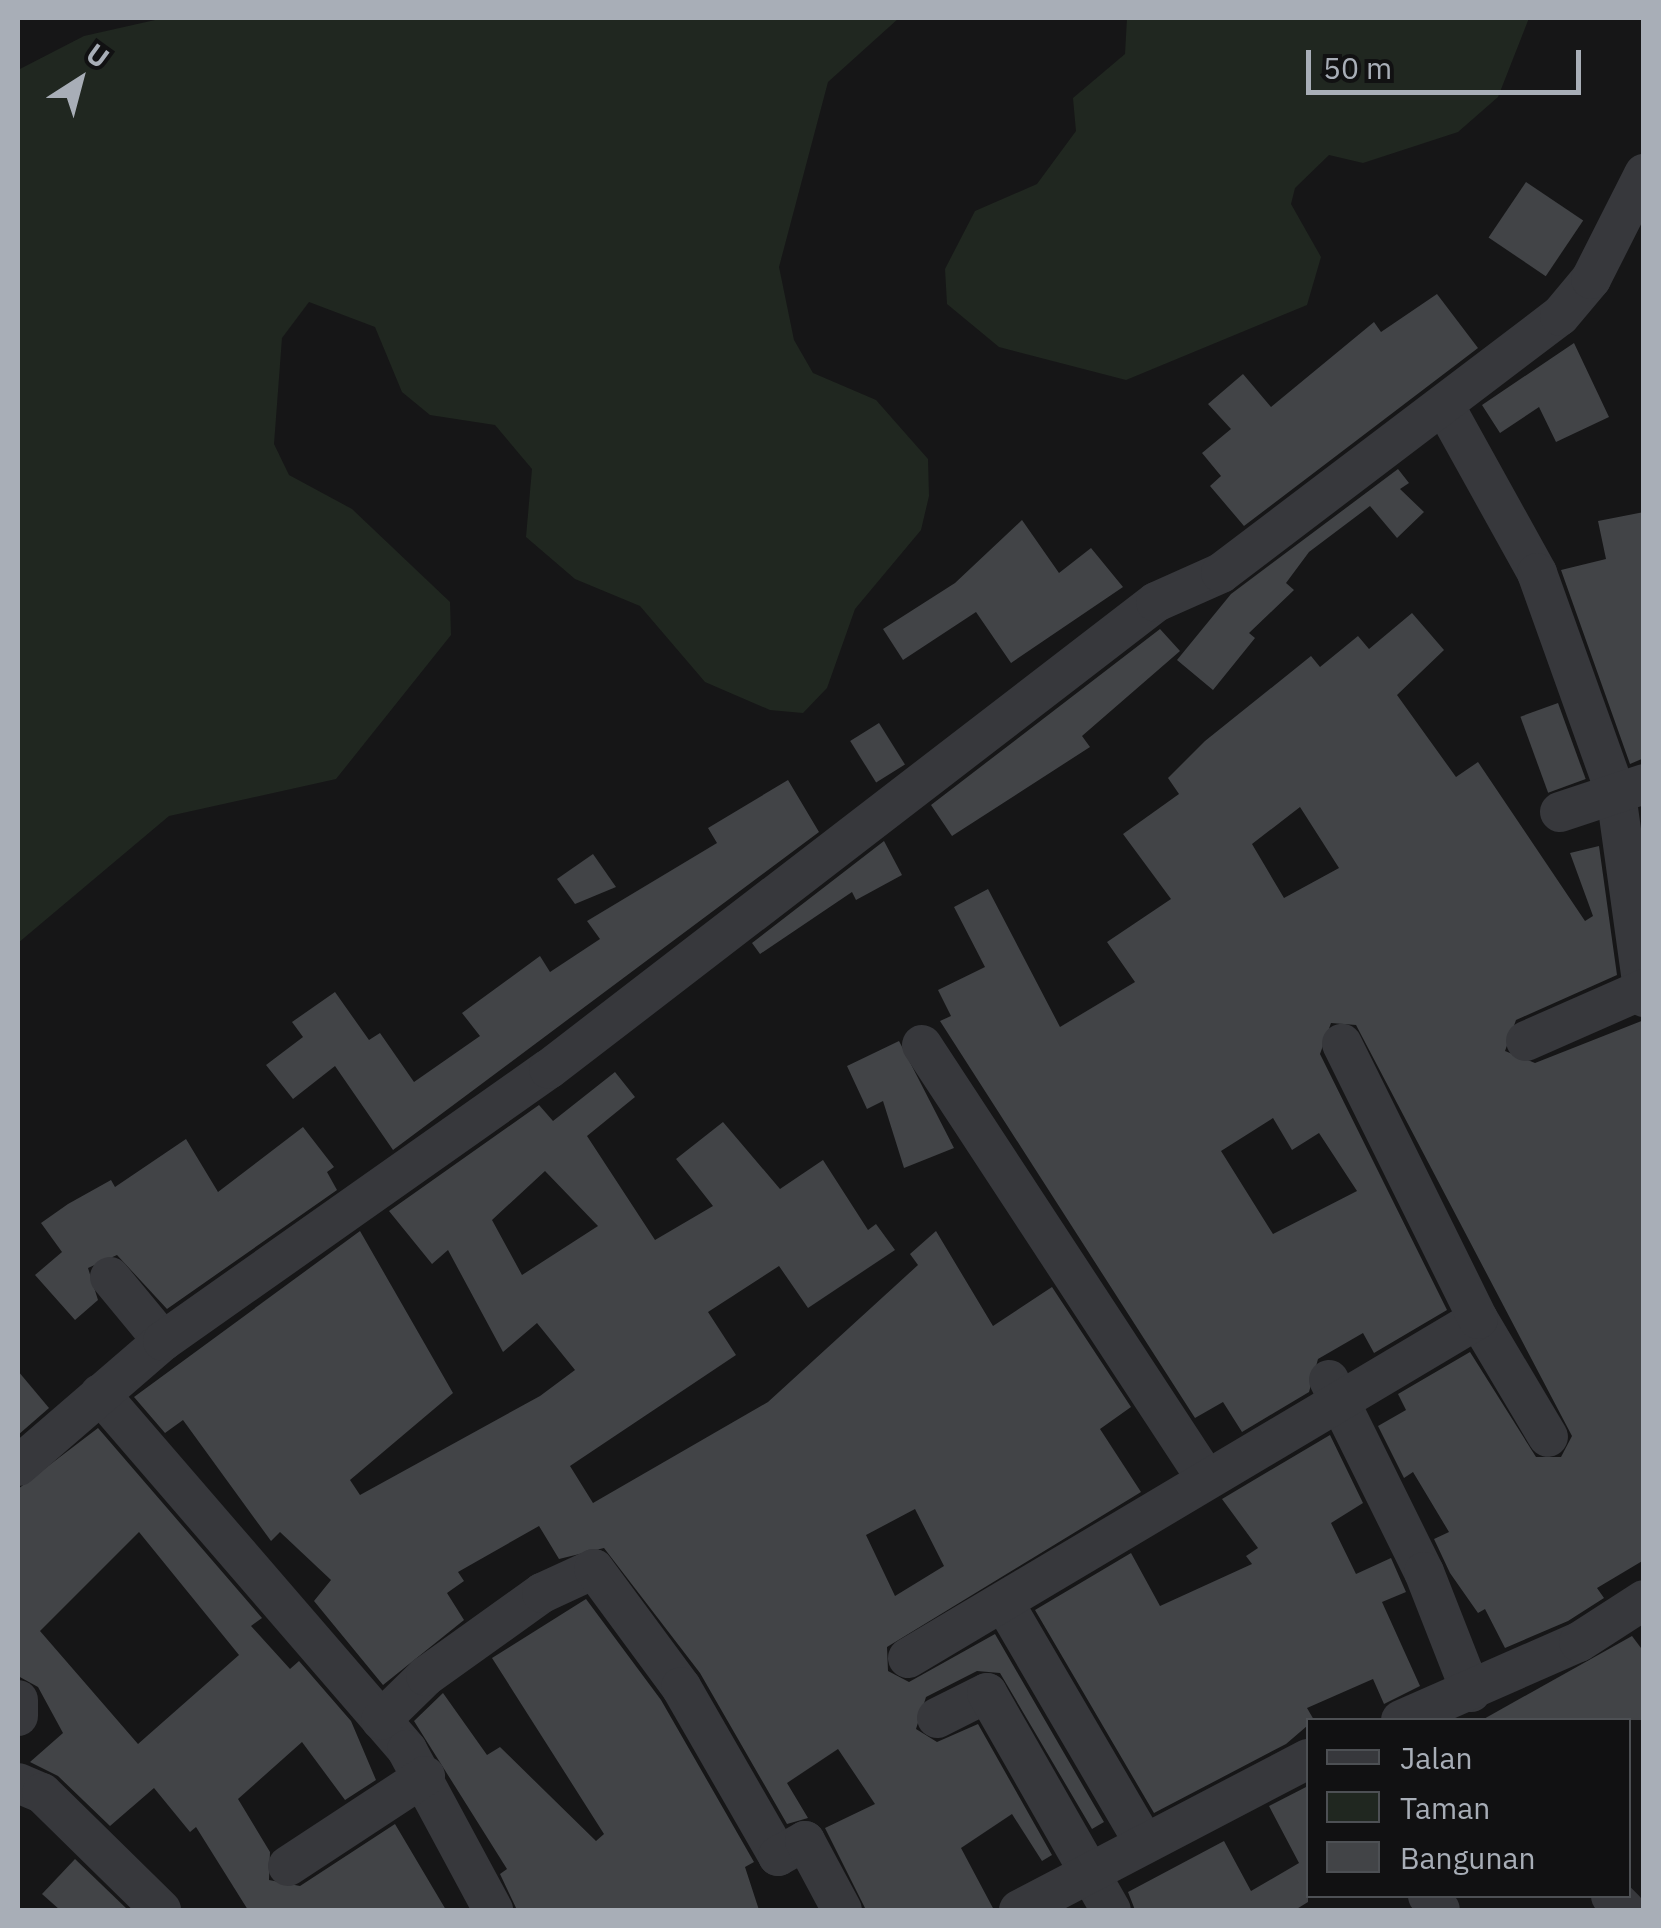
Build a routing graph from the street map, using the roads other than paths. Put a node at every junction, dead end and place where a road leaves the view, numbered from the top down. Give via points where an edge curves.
1 (1644, 174) edge
2 (1444, 405) junction
3 (1630, 789) edge
4 (1560, 812) dead end
5 (1643, 992) edge
6 (1526, 1041) dead end
7 (922, 1044) dead end
8 (1342, 1044) dead end
9 (110, 1276) dead end
10 (1478, 1319) junction
11 (163, 1341) junction
12 (1334, 1390) junction
13 (100, 1394) junction
14 (1548, 1437) dead end
15 (18, 1466) edge
16 (1205, 1478) junction
17 (1644, 1600) edge
18 (1004, 1603) junction
19 (908, 1658) dead end
20 (18, 1700) edge
21 (1439, 1710) edge
22 (18, 1716) edge
23 (937, 1718) dead end
24 (381, 1720) junction
25 (1306, 1760) edge
26 (425, 1776) junction
27 (18, 1782) edge
28 (1144, 1843) junction
29 (288, 1866) dead end
30 (1090, 1872) junction
31 (160, 1910) edge
32 (493, 1910) edge
33 (842, 1910) edge
34 (1019, 1910) edge
35 (1112, 1910) edge

1 - 2 street via 1574,302
2 - 3 street via 1537,573
2 - 11 street via 1221,573 1156,602 549,1069
3 - 4 street
3 - 5 street
5 - 6 street
7 - 16 street
8 - 10 street
9 - 11 street
10 - 12 street
10 - 14 street
11 - 13 street
12 - 16 street
12 - 21 street
13 - 15 street
13 - 24 street
16 - 18 street
17 - 21 street via 1580,1642
18 - 19 street
18 - 28 street
20 - 22 street
23 - 30 street via 988,1693
24 - 26 street
24 - 33 street via 426,1676 542,1593 594,1569 680,1687 778,1856 805,1841
25 - 28 street
26 - 29 street
26 - 32 street
27 - 31 street via 42,1793
28 - 30 street
30 - 34 street
30 - 35 street

